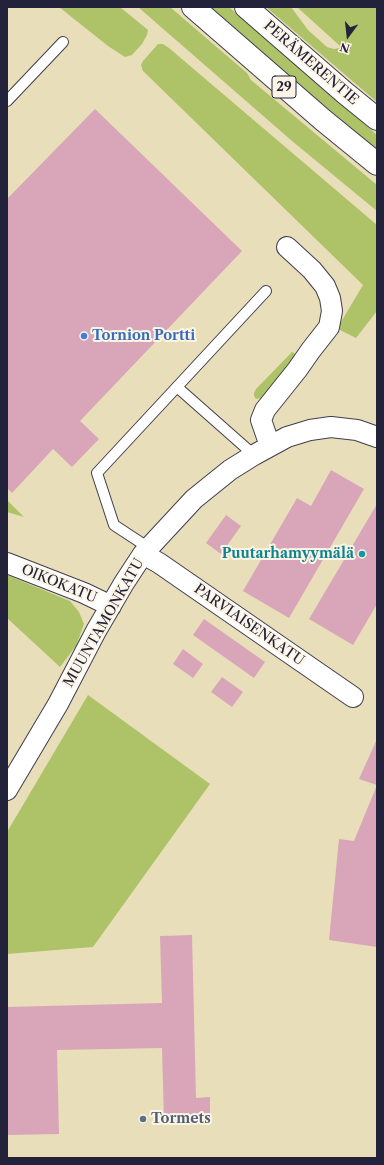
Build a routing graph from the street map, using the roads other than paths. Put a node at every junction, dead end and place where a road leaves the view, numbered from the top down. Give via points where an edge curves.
1 (193, 7) edge
2 (246, 7) edge
3 (64, 42) dead end
4 (7, 101) edge
5 (377, 119) edge
6 (377, 164) edge
7 (287, 247) dead end
8 (266, 291) dead end
9 (177, 387) junction
10 (377, 437) edge
11 (262, 451) junction
12 (146, 551) junction
13 (7, 563) edge
14 (111, 606) junction
15 (353, 697) dead end
16 (7, 790) edge

1 - 6 highway, 29
2 - 5 highway, PERÄMERENTIE / 29
3 - 4 lane
7 - 11 street via 325,286 332,311 330,326 265,410 262,420
8 - 9 lane
9 - 11 lane
9 - 12 lane via 97,473 114,525
10 - 11 street, MUUNTAMONKATU via 357,430 331,427 287,437
11 - 12 street, MUUNTAMONKATU via 230,470 194,499
12 - 14 street, MUUNTAMONKATU
12 - 15 street, PARVIAISENKATU via 159,563
13 - 14 street, OIKOKATU
14 - 16 street, MUUNTAMONKATU via 58,704

